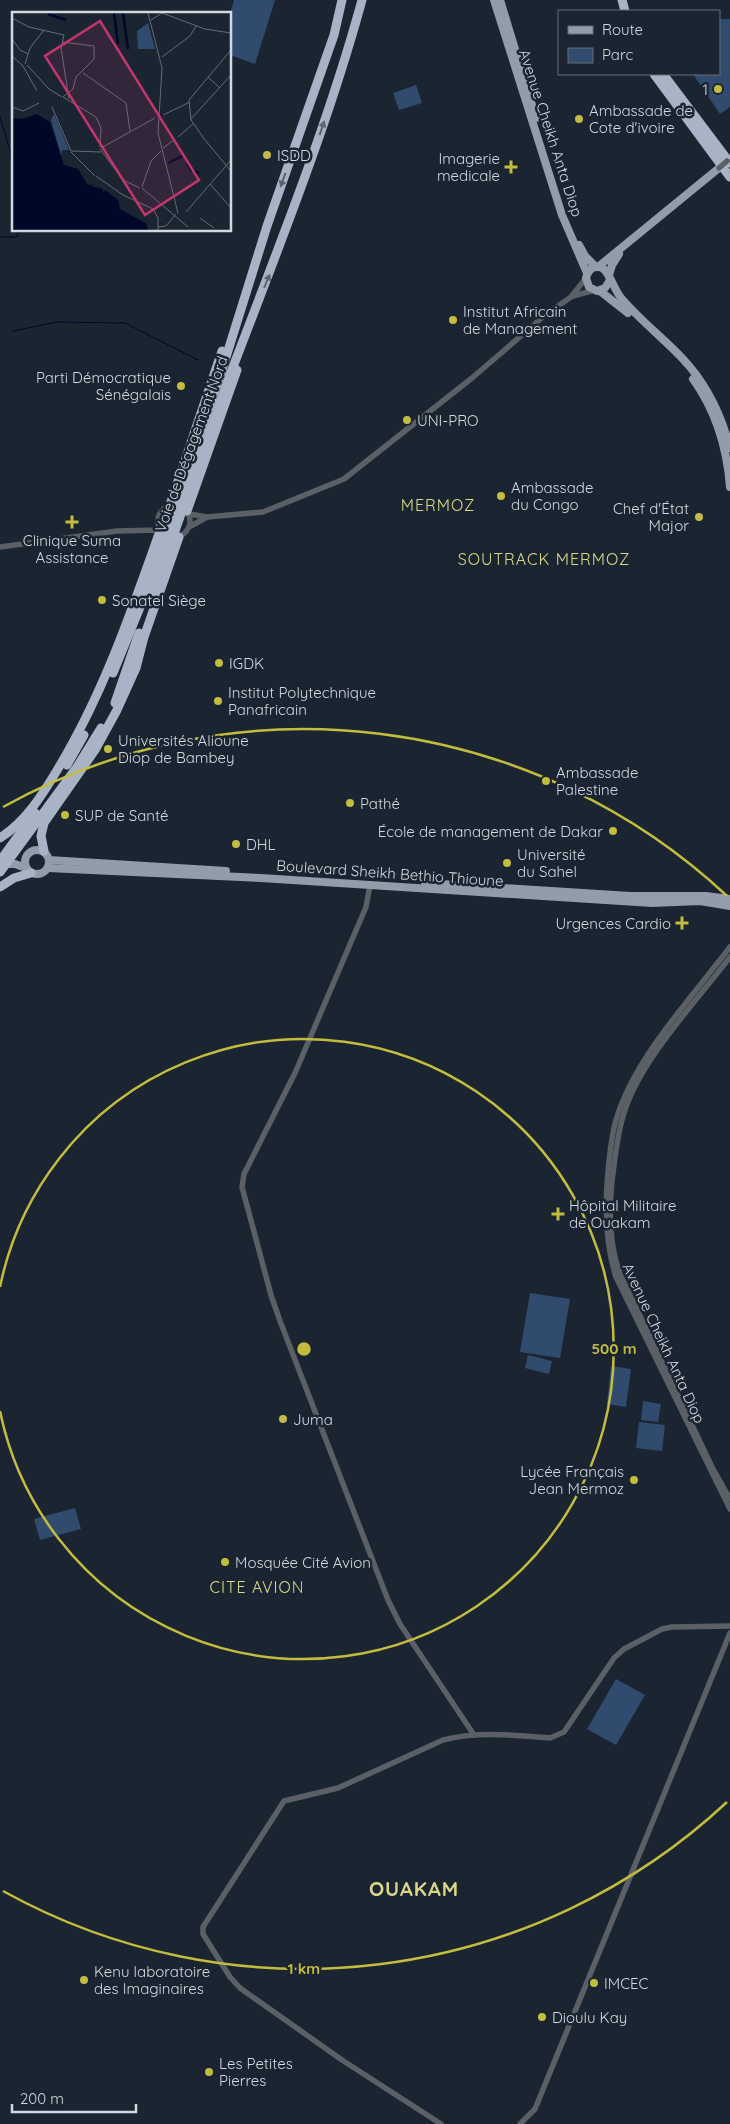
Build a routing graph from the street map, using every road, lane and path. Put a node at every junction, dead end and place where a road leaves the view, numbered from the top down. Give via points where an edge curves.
1 (344, 0) edge
2 (360, 0) edge
3 (494, 0) edge
4 (500, 0) edge
5 (655, 75) edge
6 (663, 75) edge
7 (664, 88) junction
8 (729, 164) edge
9 (718, 169) junction
10 (730, 177) edge
11 (730, 185) edge
12 (623, 248) junction
13 (597, 267) junction
14 (586, 276) junction
15 (609, 278) junction
16 (597, 290) junction
17 (571, 297) junction
18 (258, 302) junction
19 (234, 332) junction
20 (226, 373) junction
21 (730, 448) edge
22 (730, 488) edge
23 (170, 505) junction
24 (188, 512) junction
25 (207, 517) junction
26 (157, 520) junction
27 (191, 526) junction
28 (143, 530) junction
29 (160, 530) junction
30 (178, 537) junction
31 (0, 547) edge
32 (148, 597) junction
33 (127, 621) junction
34 (141, 648) junction
35 (121, 654) junction
36 (126, 676) junction
37 (0, 838) edge
38 (44, 852) junction
39 (25, 858) junction
40 (0, 863) edge
41 (49, 864) junction
42 (28, 871) junction
43 (0, 872) edge
44 (370, 885) junction
45 (0, 887) edge
46 (730, 900) edge
47 (730, 906) edge
48 (730, 947) edge
49 (730, 957) edge
50 (730, 1499) edge
51 (730, 1509) edge
52 (730, 1626) edge
53 (730, 1633) edge
54 (474, 1735) junction
55 (441, 2124) edge
56 (520, 2124) edge

1 -> 19 highway, Voie de Dégagement Nord
18 -> 2 highway, Voie de Dégagement Nord via 294,211 334,92
3 - 14 main road, Avenue Cheikh Anta Diop via 562,215
4 - 13 main road, Avenue Cheikh Anta Diop via 568,220 582,251
5 - 7 highway
6 - 8 highway
7 - 9 highway via 676,112
7 - 10 highway
8 - 9 street, bridge
9 - 11 highway
9 - 12 main road
12 - 13 main road
12 - 15 main road via 615,258
13 - 14 main road
13 - 15 main road via 604,268
14 - 16 main road via 587,284
14 - 17 street
15 - 16 main road via 608,286
15 - 21 main road via 620,298 684,360 702,383 719,414
16 - 17 street
16 - 22 main road via 612,298 667,348 698,386 721,436
17 - 25 street via 344,479 264,512
18 - 20 highway, Voie de Dégagement Nord
18 - 24 highway via 255,319
19 - 20 highway, Voie de Dégagement Nord
19 - 23 highway via 221,354
20 - 32 highway, Voie de Dégagement Nord, bridge
23 - 24 street
23 - 26 street via 160,510
24 - 25 street
24 - 27 street
25 - 27 street
26 - 28 street
26 - 29 street
27 - 30 street via 184,536
28 - 29 street
28 - 31 street
29 - 30 street
29 - 33 highway
30 - 34 highway
32 - 35 highway, Voie de Dégagement Nord
32 - 36 highway, Voie de Dégagement Nord
33 - 35 highway
33 - 37 highway via 102,685 62,763 24,819
34 - 36 highway
34 - 38 highway via 131,682 113,720 44,823 40,836
35 - 40 highway, Voie de Dégagement Nord via 92,718 60,776
36 - 43 highway, Voie de Dégagement Nord, bridge via 102,728
38 - 39 main road via 31,851
38 - 41 main road
39 - 40 main road
39 - 42 main road
40 - 42 main road via 16,864
41 - 42 main road via 42,874
41 - 44 main road, Boulevard Sheikh Bethio Thioune
41 - 46 main road, Boulevard Sheikh Bethio Thioune via 630,896 706,896
42 - 45 highway
44 - 47 main road, Boulevard Sheikh Bethio Thioune via 652,904 700,901
44 - 54 street via 366,907 295,1073 244,1174 242,1187 286,1340 388,1600 400,1624
48 - 51 street, Avenue Cheikh Anta Diop via 644,1059 627,1089 610,1146 606,1218 608,1250 616,1277
49 - 50 street, Avenue Cheikh Anta Diop via 649,1062 632,1092 617,1141 609,1223 620,1274 712,1468
52 - 54 street via 662,1629 624,1649 614,1658 564,1732 557,1736
53 - 56 street via 535,2109
54 - 55 street via 443,1740 338,1788 284,1801 202,1931 240,1988

